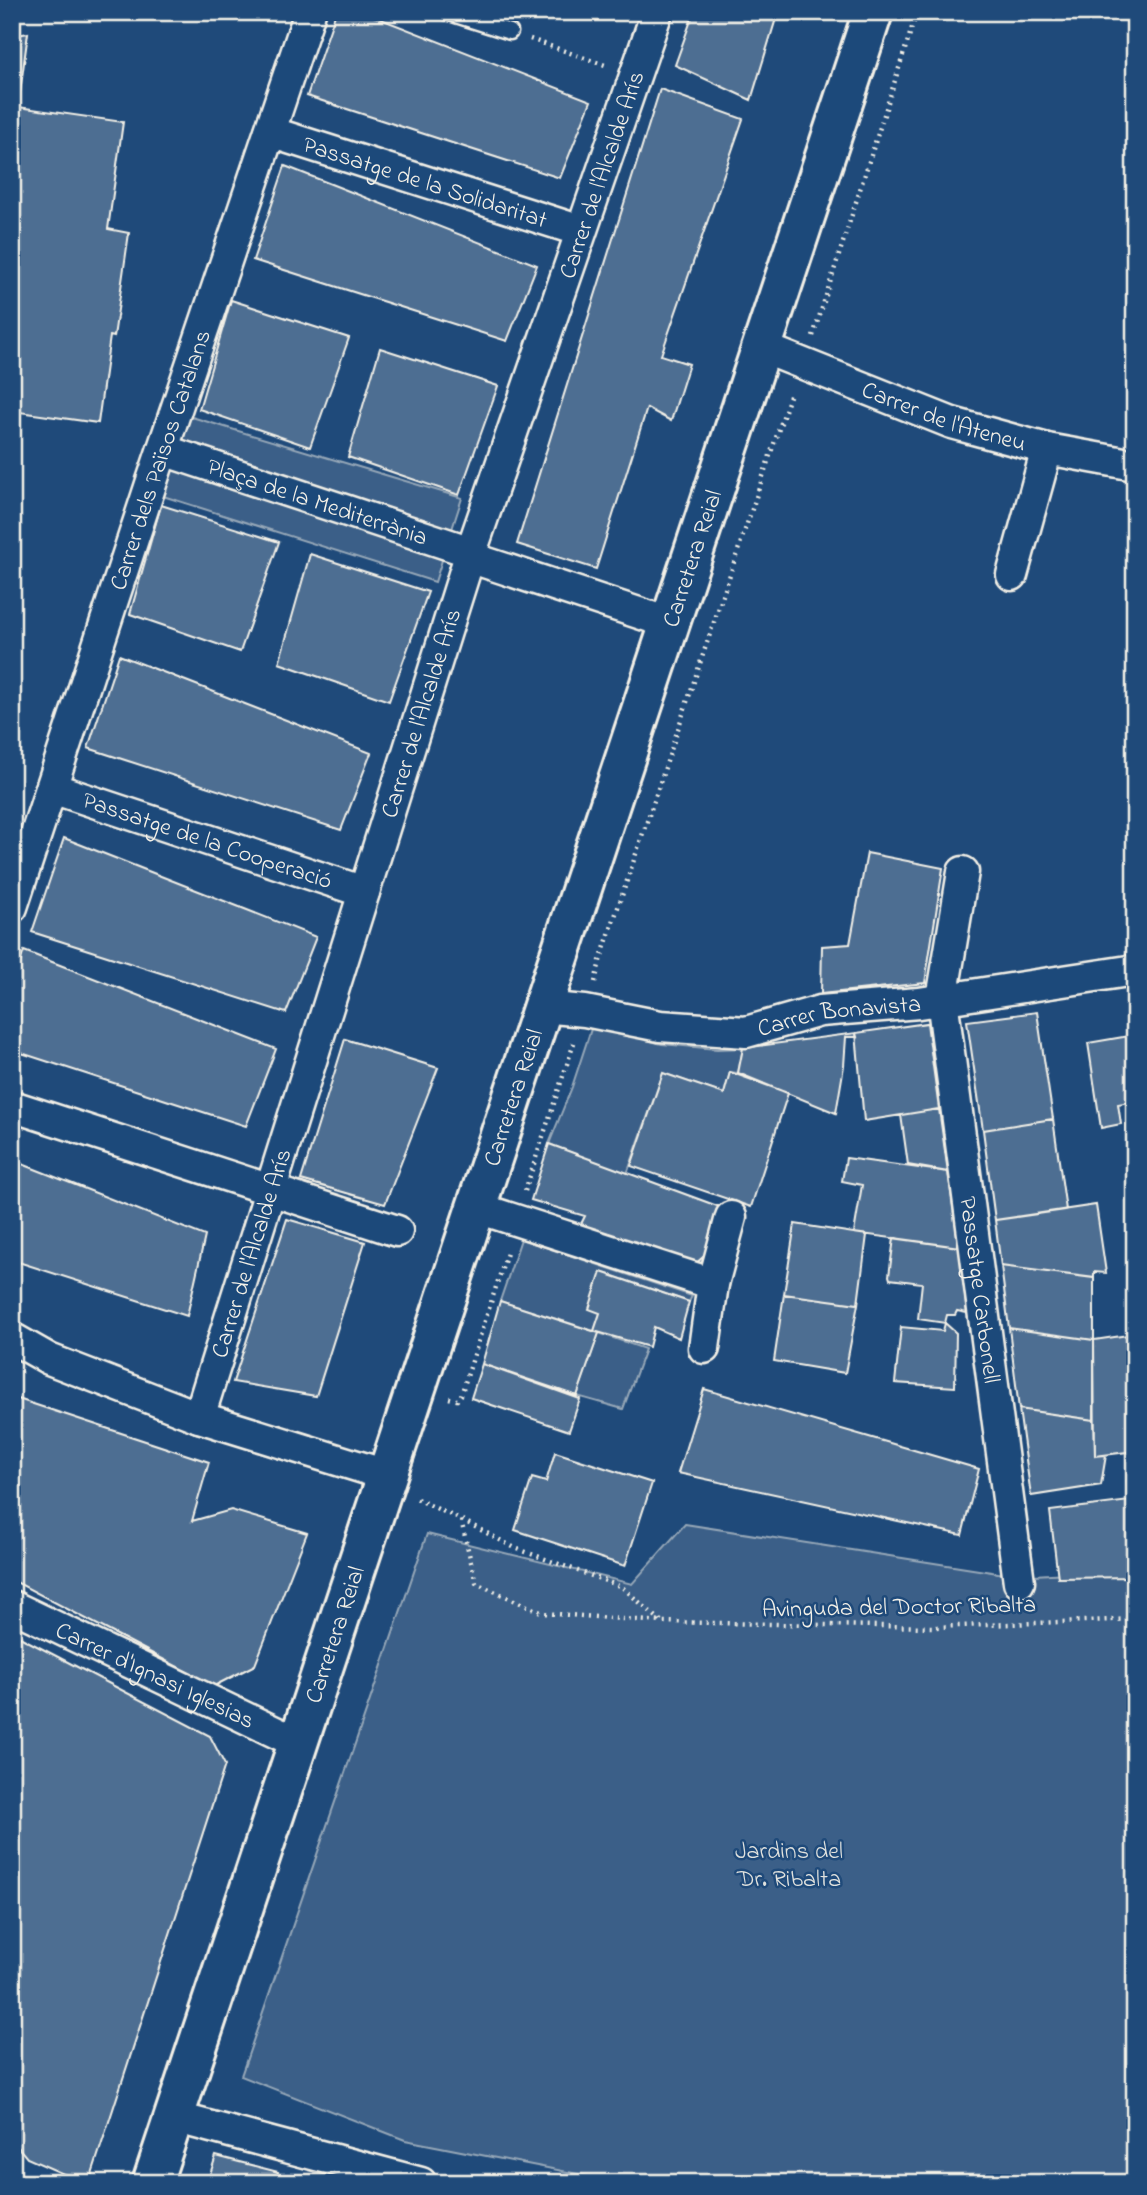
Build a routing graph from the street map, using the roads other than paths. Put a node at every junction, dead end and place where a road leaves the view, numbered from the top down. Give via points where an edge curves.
1 (310, 12) edge
2 (446, 12) edge
3 (657, 12) edge
4 (873, 12) edge
5 (510, 32) road end
6 (270, 132) junction
7 (581, 231) junction
8 (761, 347) junction
9 (1047, 449) junction
10 (163, 450) junction
11 (1135, 465) edge
12 (470, 554) junction
13 (1012, 575) dead end
14 (669, 623) junction
15 (52, 788) junction
16 (963, 872) dead end
17 (364, 892) junction
18 (12, 907) edge
19 (1135, 970) edge
20 (942, 999) junction
21 (542, 1007) junction
22 (12, 1106) edge
23 (270, 1191) junction
24 (475, 1207) junction
25 (731, 1217) dead end
26 (397, 1231) dead end
27 (713, 1284) junction
28 (12, 1338) edge
29 (704, 1348) dead end
30 (199, 1417) junction
31 (386, 1475) junction
32 (1019, 1582) dead end
33 (12, 1606) edge
34 (298, 1743) junction
35 (174, 2117) junction
36 (152, 2183) edge
37 (421, 2183) edge

1 - 6 street, Carrer dels Països Catalans
2 - 5 lane
3 - 7 street, Carrer de l'Alcalde Arís
4 - 8 main road, Carretera Reial
6 - 7 street, Passatge de la Solidaritat
6 - 10 street, Carrer dels Països Catalans
7 - 12 street, Carrer de l'Alcalde Arís
8 - 9 street, Carrer de l'Ateneu via 952,423
8 - 14 main road, Carretera Reial
9 - 11 street, Carrer de l'Ateneu
9 - 13 street
10 - 12 street, Plaça de la Mediterrània
10 - 15 street, Carrer dels Països Catalans
12 - 14 street, Plaça de la Mediterrània
12 - 17 street, Carrer de l'Alcalde Arís
14 - 21 main road, Carretera Reial
15 - 17 street, Passatge de la Cooperació
15 - 18 street, Carrer dels Països Catalans
16 - 20 street, Passatge Carbonell
17 - 23 street, Carrer de l'Alcalde Arís
19 - 20 street, Carrer Bonavista
20 - 21 street, Carrer Bonavista via 820,1012 746,1032 660,1026
20 - 32 street, Passatge Carbonell
21 - 24 main road, Carretera Reial
22 - 23 street
23 - 26 street
23 - 30 street, Carrer de l'Alcalde Arís
24 - 27 street
24 - 31 main road, Carretera Reial
25 - 27 street
27 - 29 street
28 - 30 street via 49,1359
30 - 31 street
31 - 34 main road, Carretera Reial
33 - 34 street, Carrer d'Ignasi Iglesias
34 - 35 main road, Carretera Reial
35 - 36 main road, Carretera Reial
35 - 37 street

